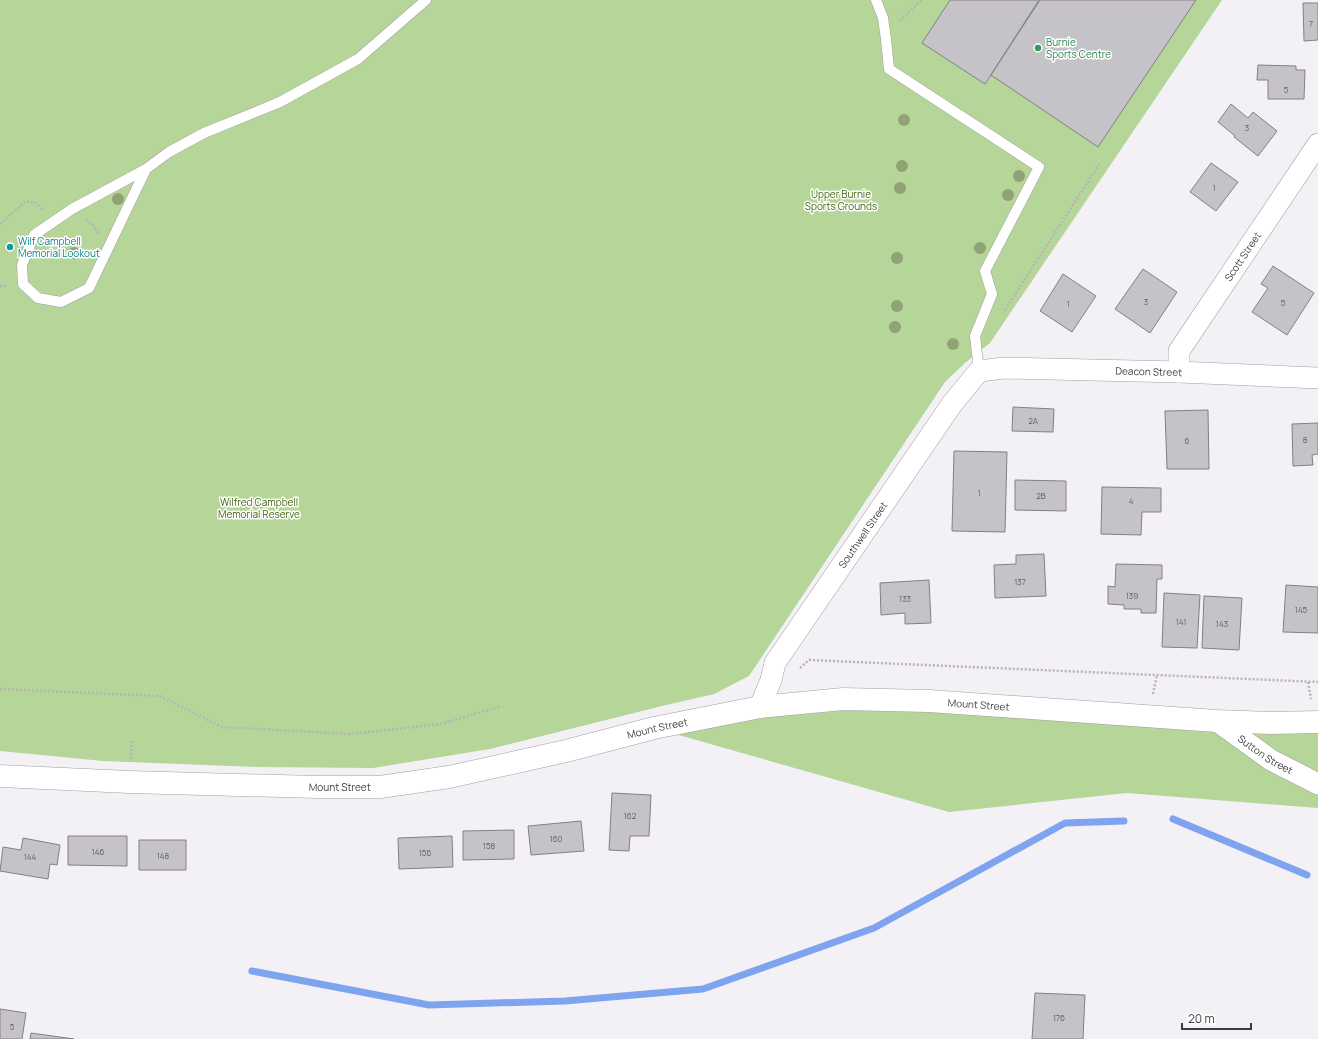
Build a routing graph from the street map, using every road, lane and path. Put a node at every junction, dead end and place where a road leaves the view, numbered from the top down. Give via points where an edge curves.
1 (426, 0) edge
2 (876, 0) edge
3 (921, 0) edge
4 (886, 39) junction
5 (1318, 144) edge
6 (1100, 163) dead end
7 (146, 169) junction
8 (72, 209) junction
9 (53, 222) junction
10 (0, 224) edge
11 (109, 247) junction
12 (1002, 315) dead end
13 (979, 371) junction
14 (1179, 372) junction
15 (1318, 378) edge
16 (798, 670) dead end
17 (1318, 682) edge
18 (0, 689) edge
19 (501, 706) dead end
20 (760, 707) junction
21 (1217, 721) junction
22 (1318, 722) edge
23 (0, 776) edge
24 (1318, 784) edge

1 - 7 lane via 358,59 280,102 204,133 169,152
2 - 4 lane via 883,18
3 - 4 path via 900,20
4 - 13 lane via 889,69 1039,167 985,271 992,294 975,336
5 - 14 street, Scott Street via 1179,351
6 - 12 path
7 - 8 lane
7 - 11 lane
8 - 9 lane
8 - 11 path via 93,225
9 - 10 path via 37,203 26,201
9 - 11 lane via 34,235 22,264 23,284 38,298 61,302 89,288
13 - 14 street, Deacon Street via 1004,368
13 - 20 street, Southwell Street via 952,404 775,663
14 - 15 street, Deacon Street
16 - 17 path via 809,660
18 - 19 path via 160,696 222,727 350,734 440,724
20 - 21 highway, Mount Street via 842,699 929,701
20 - 23 highway, Mount Street via 654,728 449,777 380,787 129,782
21 - 22 highway, Mount Street
21 - 24 street, Sutton Street via 1271,760

